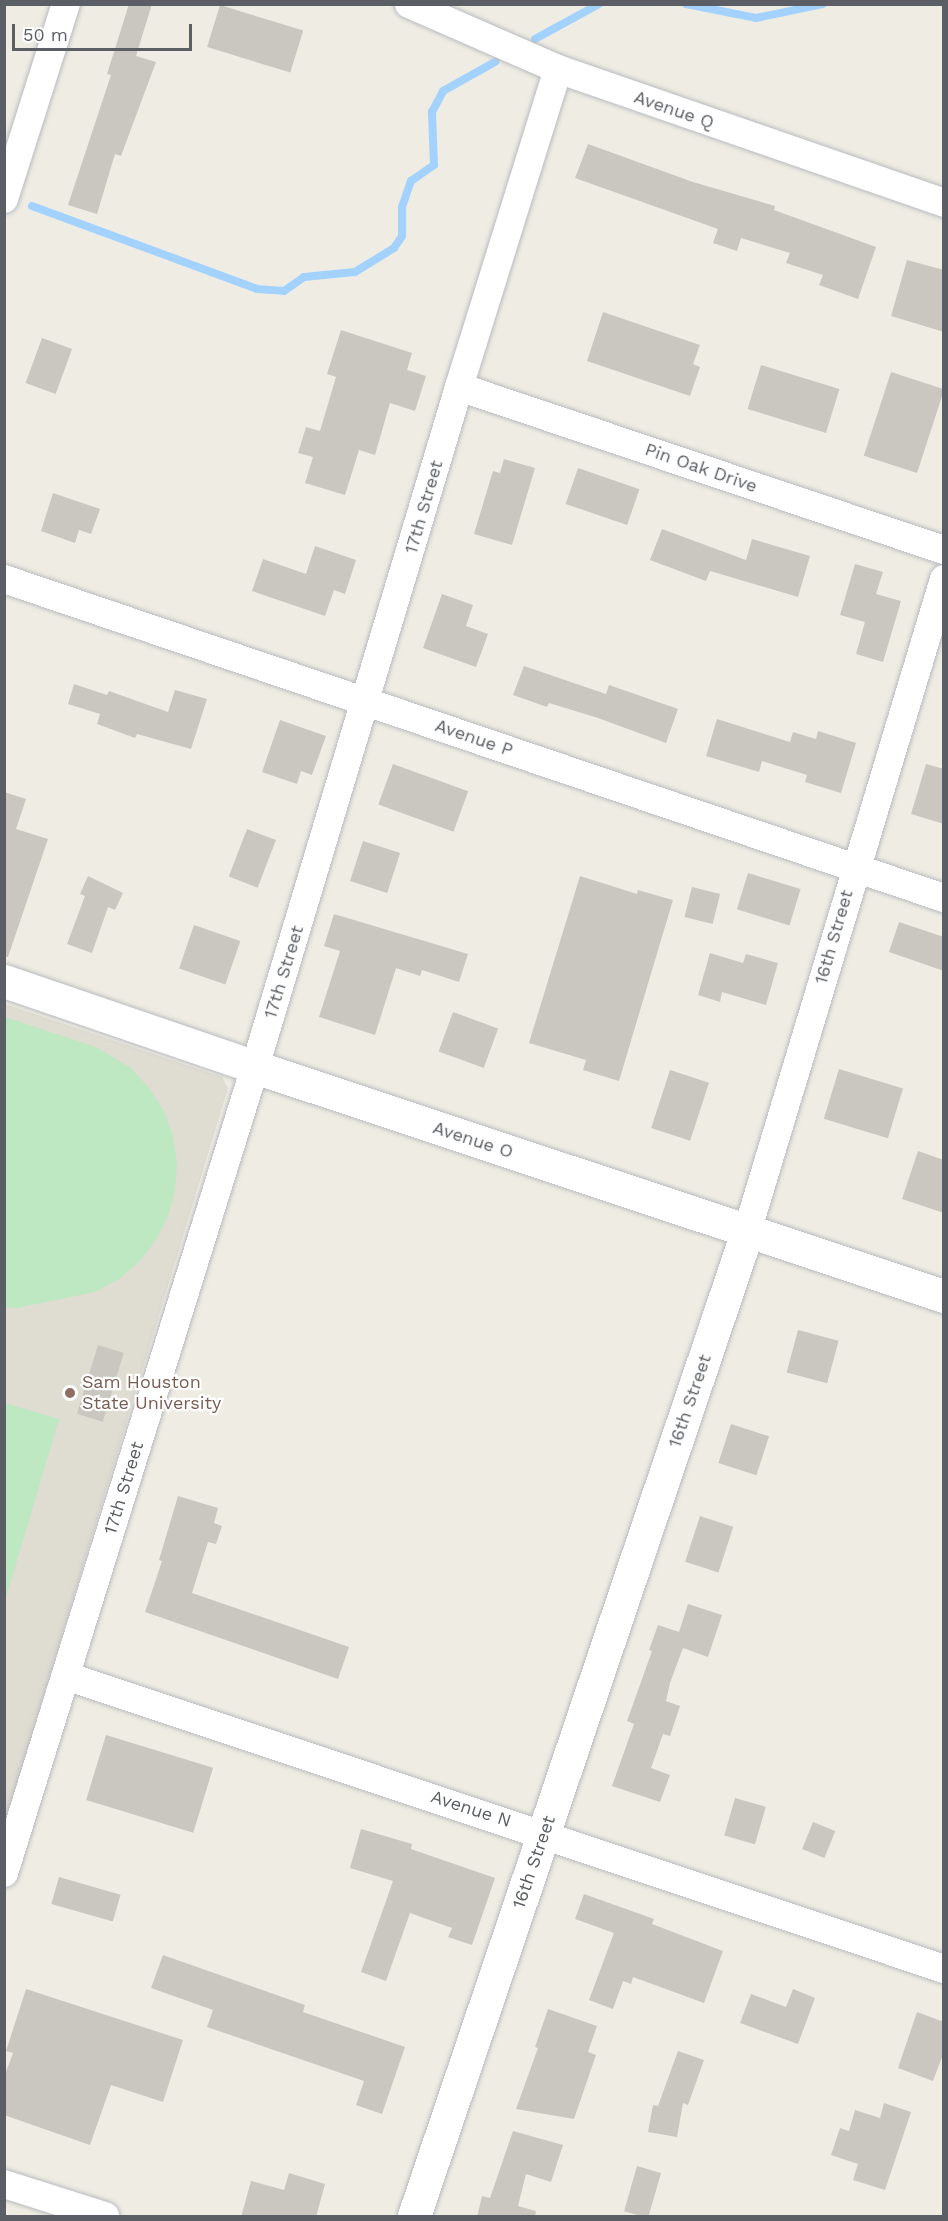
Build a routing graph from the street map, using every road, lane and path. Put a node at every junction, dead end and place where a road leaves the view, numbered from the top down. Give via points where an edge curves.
1 (66, 4) edge
2 (409, 4) edge
3 (558, 69) junction
4 (4, 199) edge
5 (944, 203) edge
6 (459, 387) junction
7 (944, 550) edge
8 (4, 579) edge
9 (944, 579) edge
10 (366, 702) junction
11 (855, 868) junction
12 (944, 898) edge
13 (4, 981) edge
14 (255, 1067) junction
15 (747, 1232) junction
16 (944, 1296) edge
17 (66, 1676) junction
18 (544, 1833) junction
19 (4, 1873) edge
20 (944, 1969) edge
21 (4, 2184) edge
22 (105, 2217) edge
23 (414, 2217) edge

1 - 4 street
2 - 3 street, Avenue Q
3 - 5 street, Avenue Q
3 - 6 street, 17th Street
6 - 7 street, Pin Oak Drive
6 - 10 street, 17th Street
8 - 10 street, Avenue P
9 - 11 street, 16th Street
10 - 11 street, Avenue P
10 - 14 street, 17th Street
11 - 12 street, Avenue P
11 - 15 street, 16th Street
13 - 14 street, Avenue O
14 - 15 street, Avenue O
14 - 17 street, 17th Street
15 - 16 street, Avenue O
15 - 18 street, 16th Street
17 - 18 street, Avenue N
17 - 19 street, 17th Street
18 - 20 street, Avenue N
18 - 23 street, 16th Street
21 - 22 street

